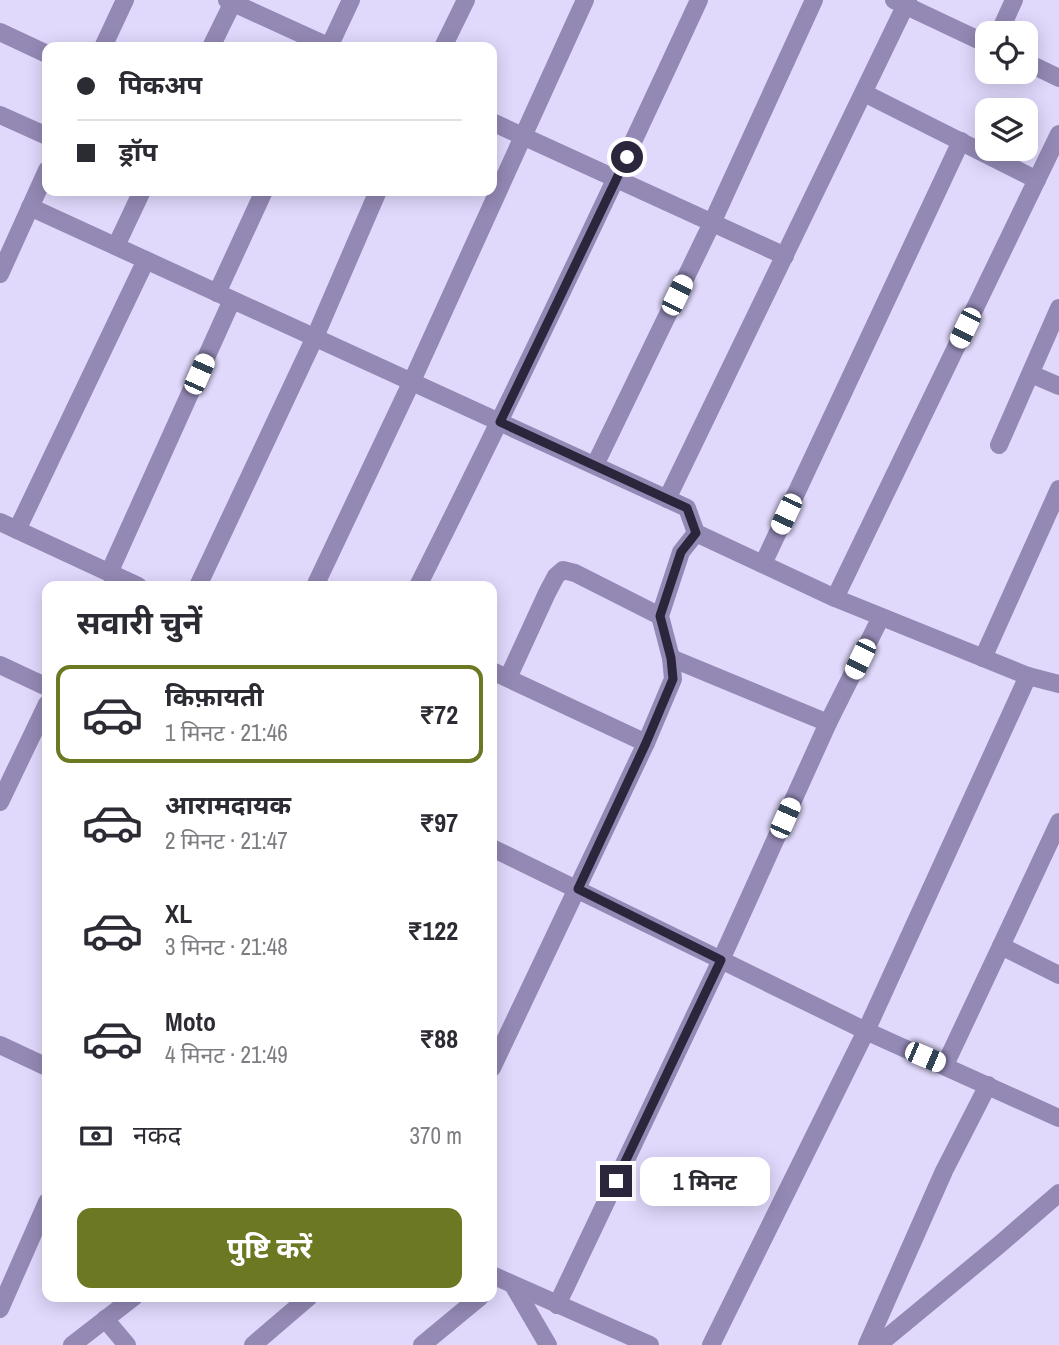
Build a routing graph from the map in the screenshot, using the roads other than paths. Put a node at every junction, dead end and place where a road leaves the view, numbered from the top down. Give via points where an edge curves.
1 (125, 0) edge
2 (351, 0) edge
3 (466, 0) edge
4 (585, 0) edge
5 (698, 0) edge
6 (814, 0) edge
7 (1014, 0) edge
8 (231, 1) edge
9 (903, 2) edge
10 (1004, 21) edge
11 (0, 32) edge
12 (975, 38) edge
13 (105, 42) edge
14 (213, 42) edge
15 (318, 42) edge
16 (331, 42) edge
17 (445, 42) edge
18 (42, 52) edge
19 (1038, 68) edge
20 (1059, 78) edge
21 (864, 93) junction
22 (0, 115) edge
23 (497, 124) edge
24 (42, 134) edge
25 (1059, 134) edge
26 (522, 136) junction
27 (961, 141) junction
28 (617, 179) junction
29 (1037, 180) junction
30 (42, 181) edge
31 (497, 191) edge
32 (140, 196) edge
33 (262, 196) edge
34 (376, 196) edge
35 (495, 196) edge
36 (30, 207) junction
37 (712, 223) junction
38 (7, 238) edge
39 (116, 246) junction
40 (785, 256) junction
41 (146, 260) junction
42 (0, 274) edge
43 (225, 296) junction
44 (1059, 308) edge
45 (315, 337) junction
46 (1031, 374) junction
47 (411, 382) junction
48 (1059, 386) edge
49 (500, 422) junction
50 (999, 445) dead end
51 (595, 465) junction
52 (1059, 489) edge
53 (667, 499) junction
54 (0, 522) edge
55 (17, 530) junction
56 (696, 533) junction
57 (763, 564) junction
58 (109, 573) junction
59 (127, 581) edge
60 (200, 581) edge
61 (317, 581) edge
62 (420, 581) edge
63 (835, 598) junction
64 (660, 616) junction
65 (881, 617) junction
66 (671, 658) junction
67 (983, 658) junction
68 (0, 665) edge
69 (500, 674) edge
70 (1028, 676) junction
71 (1059, 684) edge
72 (42, 685) edge
73 (42, 714) edge
74 (828, 723) junction
75 (646, 743) junction
76 (0, 802) edge
77 (1059, 822) edge
78 (497, 854) edge
79 (578, 889) junction
80 (1001, 946) junction
81 (721, 960) junction
82 (1059, 975) edge
83 (866, 1031) junction
84 (0, 1045) edge
85 (497, 1058) edge
86 (42, 1065) edge
87 (945, 1065) junction
88 (988, 1085) junction
89 (1059, 1118) edge
90 (1059, 1193) edge
91 (42, 1227) edge
92 (499, 1281) edge
93 (128, 1302) edge
94 (303, 1302) edge
95 (474, 1302) edge
96 (557, 1305) junction
97 (0, 1309) edge
98 (105, 1320) junction
99 (72, 1345) edge
100 (127, 1345) edge
101 (253, 1345) edge
102 (422, 1345) edge
103 (548, 1345) edge
104 (650, 1345) edge
105 (711, 1345) edge
106 (867, 1345) edge
107 (878, 1345) edge

1 - 13 street
2 - 16 street
3 - 17 street
4 - 26 street
5 - 28 street
6 - 37 street
7 - 10 street
8 - 14 street
8 - 15 street
9 - 12 street
9 - 21 street
11 - 18 street
19 - 20 street
21 - 27 street
21 - 40 street
22 - 24 street
23 - 26 street
25 - 29 street
26 - 28 street
26 - 31 street
27 - 29 street
27 - 57 street
28 - 37 street
28 - 49 street
29 - 63 street
30 - 36 street
32 - 39 street
33 - 43 street
34 - 45 street
35 - 47 street
36 - 38 street
36 - 39 street
37 - 40 street
37 - 51 street
38 - 42 street
39 - 41 street
40 - 53 street
41 - 43 street
41 - 55 street
43 - 45 street
43 - 58 street
44 - 46 street
45 - 47 street
45 - 60 street
46 - 48 street
46 - 50 street
47 - 49 street
47 - 61 street
49 - 51 street
49 - 62 street
51 - 53 street
52 - 67 street
53 - 56 street via 687,508
54 - 55 street
55 - 58 street
56 - 57 street
56 - 64 street via 681,552
57 - 63 street
58 - 59 street
63 - 65 street
64 - 66 street
64 - 69 street via 563,570
65 - 67 street
65 - 74 street
66 - 74 street
66 - 75 street via 673,679
67 - 70 street
68 - 72 street
69 - 75 street
70 - 71 street
70 - 83 street
73 - 76 street
74 - 81 street
75 - 79 street
77 - 80 street
78 - 79 street
79 - 81 street
79 - 85 street
80 - 82 street
80 - 87 street
81 - 83 street
81 - 96 street
83 - 87 street
83 - 105 street
84 - 86 street
87 - 88 street
88 - 89 street
88 - 106 street via 944,1171
90 - 107 street
91 - 97 street
92 - 96 street
92 - 103 street
93 - 98 street
94 - 101 street
95 - 102 street
96 - 104 street
98 - 99 street
98 - 100 street

